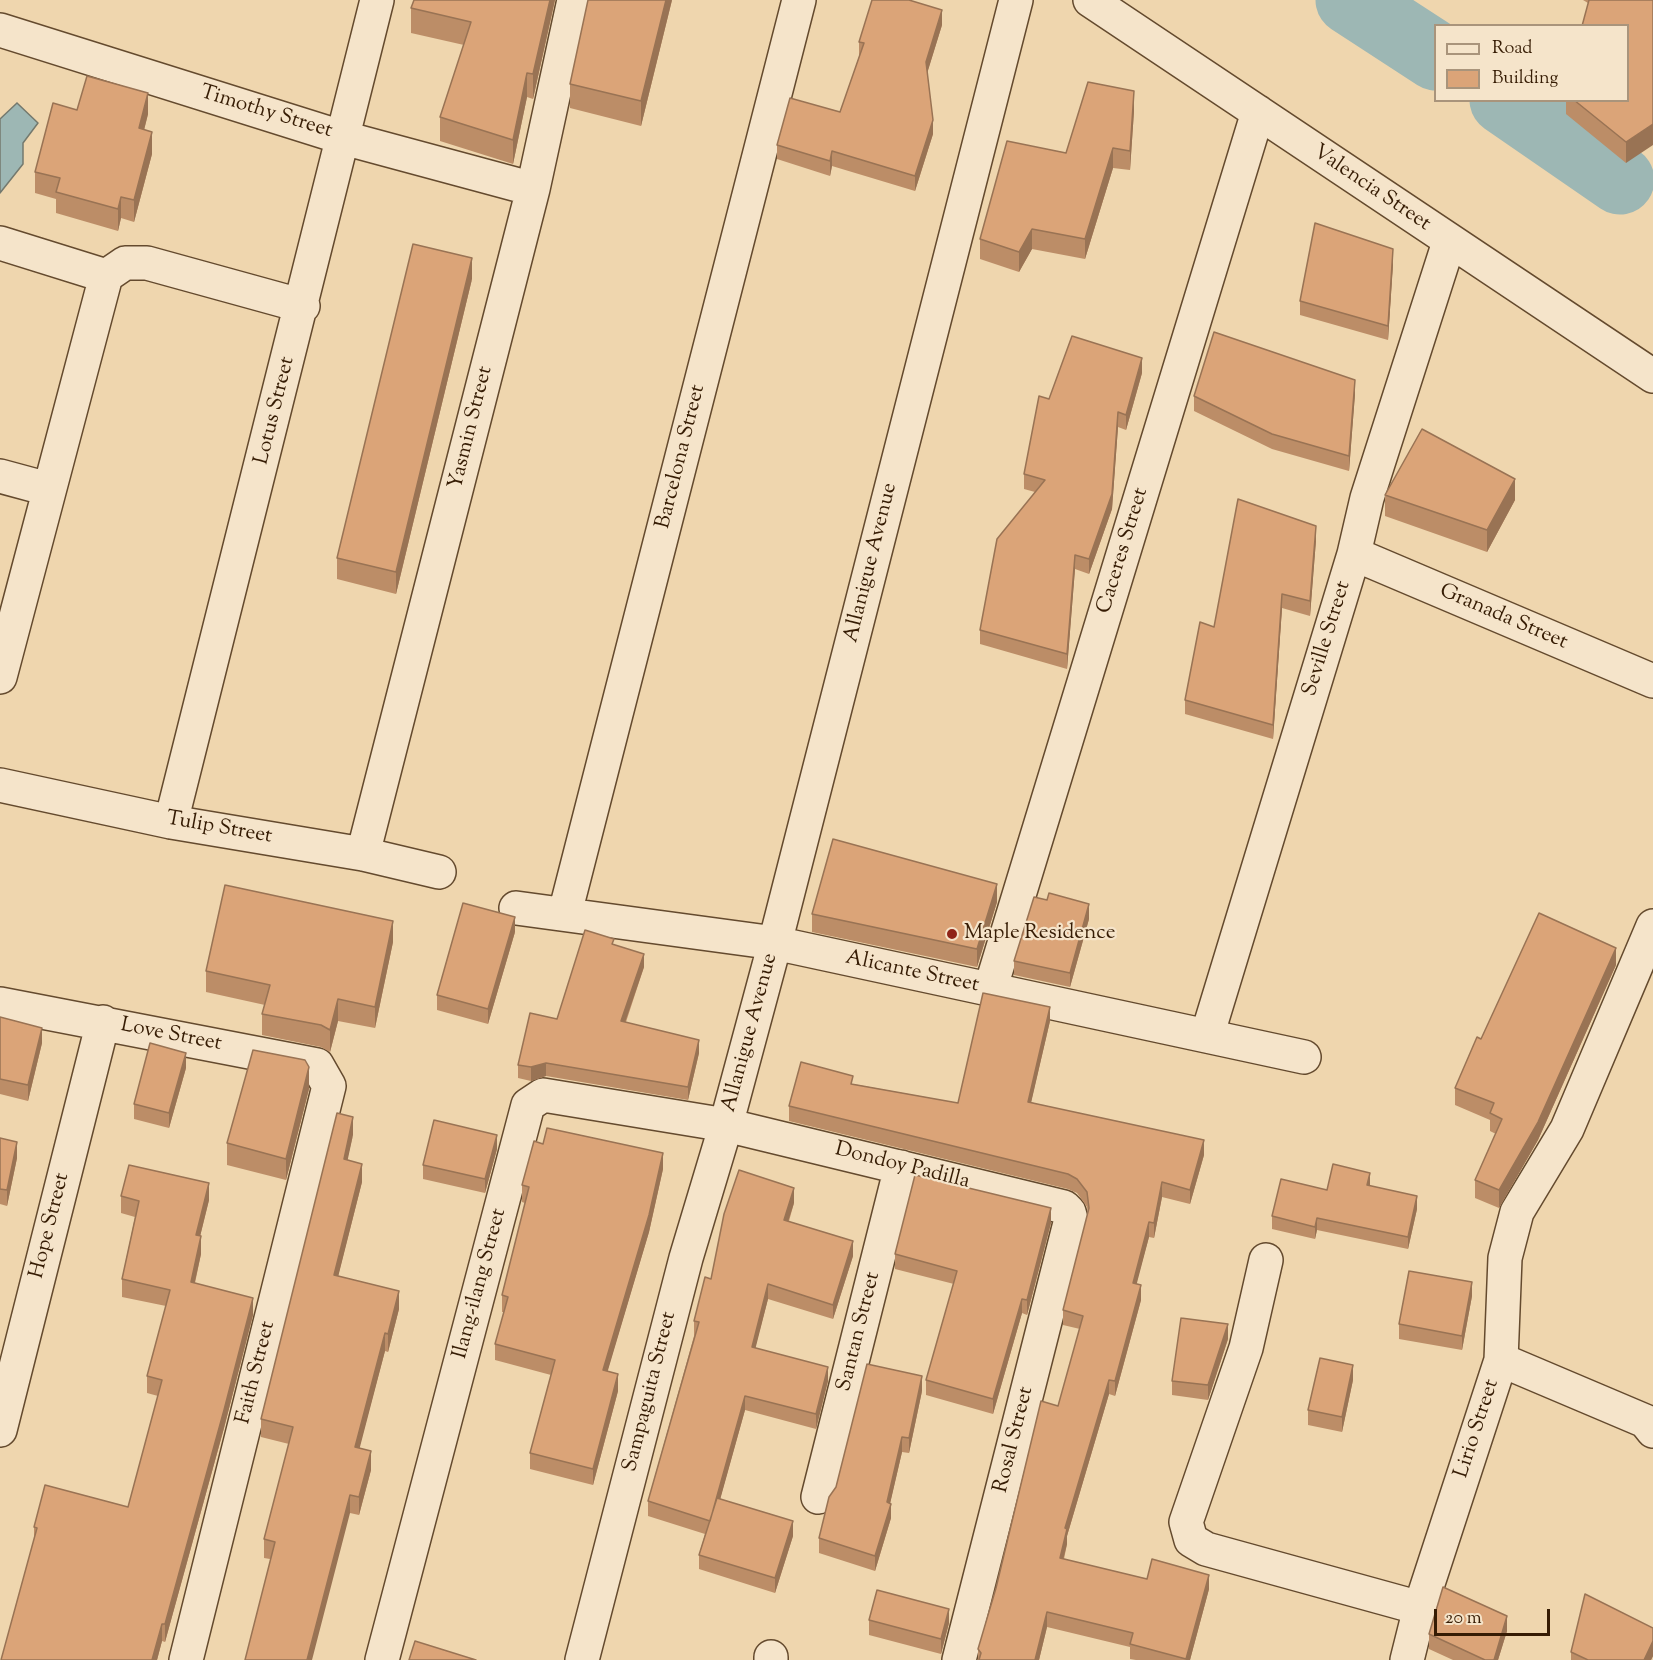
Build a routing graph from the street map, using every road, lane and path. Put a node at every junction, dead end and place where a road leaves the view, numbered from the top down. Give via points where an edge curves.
1 (377, 0) edge
2 (574, 0) edge
3 (799, 0) edge
4 (1016, 0) edge
5 (1090, 0) edge
6 (0, 30) edge
7 (1258, 112) junction
8 (344, 138) junction
9 (534, 189) junction
10 (1449, 242) junction
11 (0, 243) edge
12 (106, 276) junction
13 (303, 306) junction
14 (1653, 376) edge
15 (0, 476) edge
16 (48, 489) junction
17 (1354, 554) junction
18 (3, 656) edge
19 (1653, 681) edge
20 (0, 785) edge
21 (171, 822) junction
22 (363, 854) junction
23 (439, 872) dead end
24 (516, 908) dead end
25 (565, 914) junction
26 (1653, 926) edge
27 (775, 943) junction
28 (990, 990) junction
29 (0, 1004) edge
30 (103, 1022) junction
31 (1207, 1036) junction
32 (1304, 1057) dead end
33 (329, 1086) joint
34 (726, 1125) junction
35 (902, 1167) junction
36 (1071, 1219) joint
37 (1266, 1260) dead end
38 (1501, 1360) junction
39 (0, 1430) edge
40 (1653, 1431) edge
41 (818, 1497) dead end
42 (1420, 1608) junction
43 (186, 1660) edge
44 (382, 1660) edge
45 (582, 1660) edge
46 (959, 1660) edge
47 (1407, 1660) edge

1 - 8 street, Lotus Street
2 - 9 street, Yasmin Street
3 - 25 street, Barcelona Street
4 - 27 street, Allanigue Avenue
5 - 7 street, Valencia Street
6 - 8 street, Timothy Street
7 - 10 street, Valencia Street
7 - 28 street, Caceres Street
8 - 9 street, Timothy Street
8 - 13 street, Lotus Street
9 - 22 street, Yasmin Street
10 - 14 street, Valencia Street
10 - 17 street, Seville Street via 1367,498
11 - 12 street
12 - 13 street via 125,263 147,263
12 - 16 street
13 - 21 street, Lotus Street
15 - 16 street
16 - 18 street
17 - 19 street, Granada Street
17 - 31 street, Seville Street
20 - 21 street, Tulip Street
21 - 22 street, Tulip Street
22 - 23 street, Tulip Street
24 - 25 street, Alicante Street
25 - 27 street, Alicante Street
26 - 38 street via 1567,1129 1517,1212 1505,1258
27 - 28 street, Alicante Street
27 - 34 street, Allanigue Avenue
28 - 31 street, Alicante Street
29 - 30 street, Love Street
30 - 33 street, Love Street via 317,1065
30 - 39 street, Hope Street
31 - 32 street, Alicante Street
33 - 43 street, Faith Street
34 - 35 street, Dondoy Padilla
34 - 44 street, Ilang-ilang Street via 543,1095 528,1105
34 - 45 street, Sampaguita Street via 686,1258
35 - 36 street, Dondoy Padilla via 1064,1207
35 - 41 street, Santan Street
36 - 46 street, Rosal Street
37 - 42 street via 1246,1348 1186,1522 1191,1540 1206,1549
38 - 40 street, Lirio Street via 1645,1421
38 - 42 street, Lirio Street
42 - 47 street, Lirio Street

